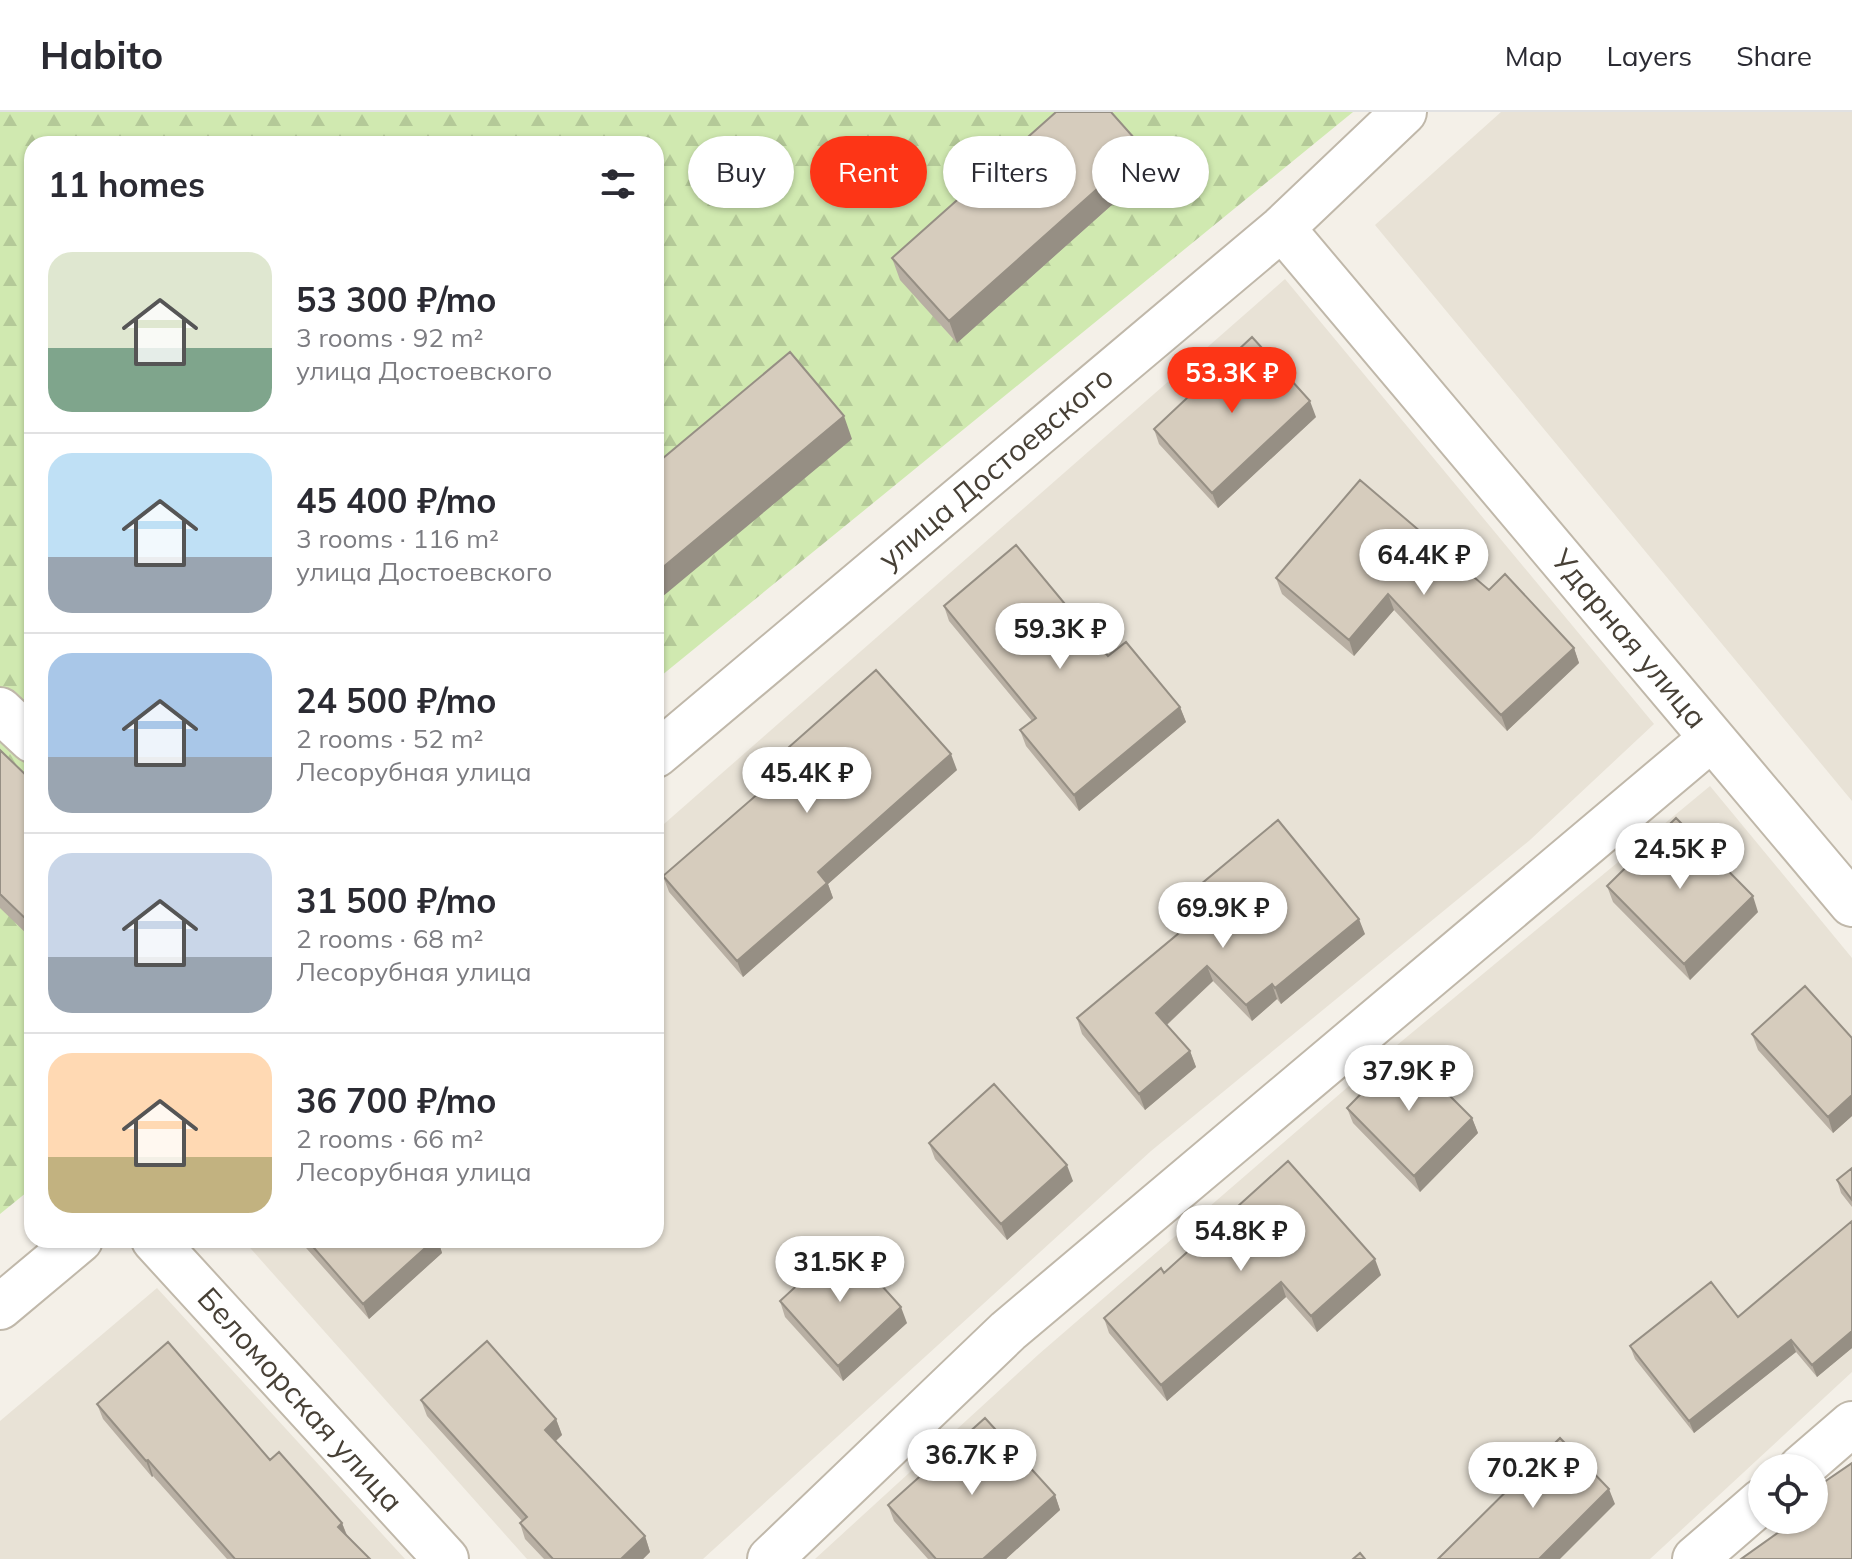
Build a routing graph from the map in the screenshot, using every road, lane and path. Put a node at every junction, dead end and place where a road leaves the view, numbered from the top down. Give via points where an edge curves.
1 (1404, 112) edge
2 (1282, 228) junction
3 (0, 710) edge
4 (24, 732) edge
5 (1712, 738) junction
6 (664, 748) edge
7 (1852, 904) edge
8 (70, 1248) edge
9 (161, 1248) edge
10 (0, 1307) edge
11 (1852, 1424) edge
12 (1817, 1454) edge
13 (1748, 1513) edge
14 (446, 1559) edge
15 (770, 1559) edge
16 (1695, 1559) edge

1 - 2 street, улица Достоевского
2 - 5 street, Ударная улица
2 - 6 street, улица Достоевского
3 - 4 street
5 - 7 street, Ударная улица
5 - 15 street via 1008,1331
8 - 10 street
9 - 14 street, Беломорская улица
11 - 12 street
13 - 16 street

